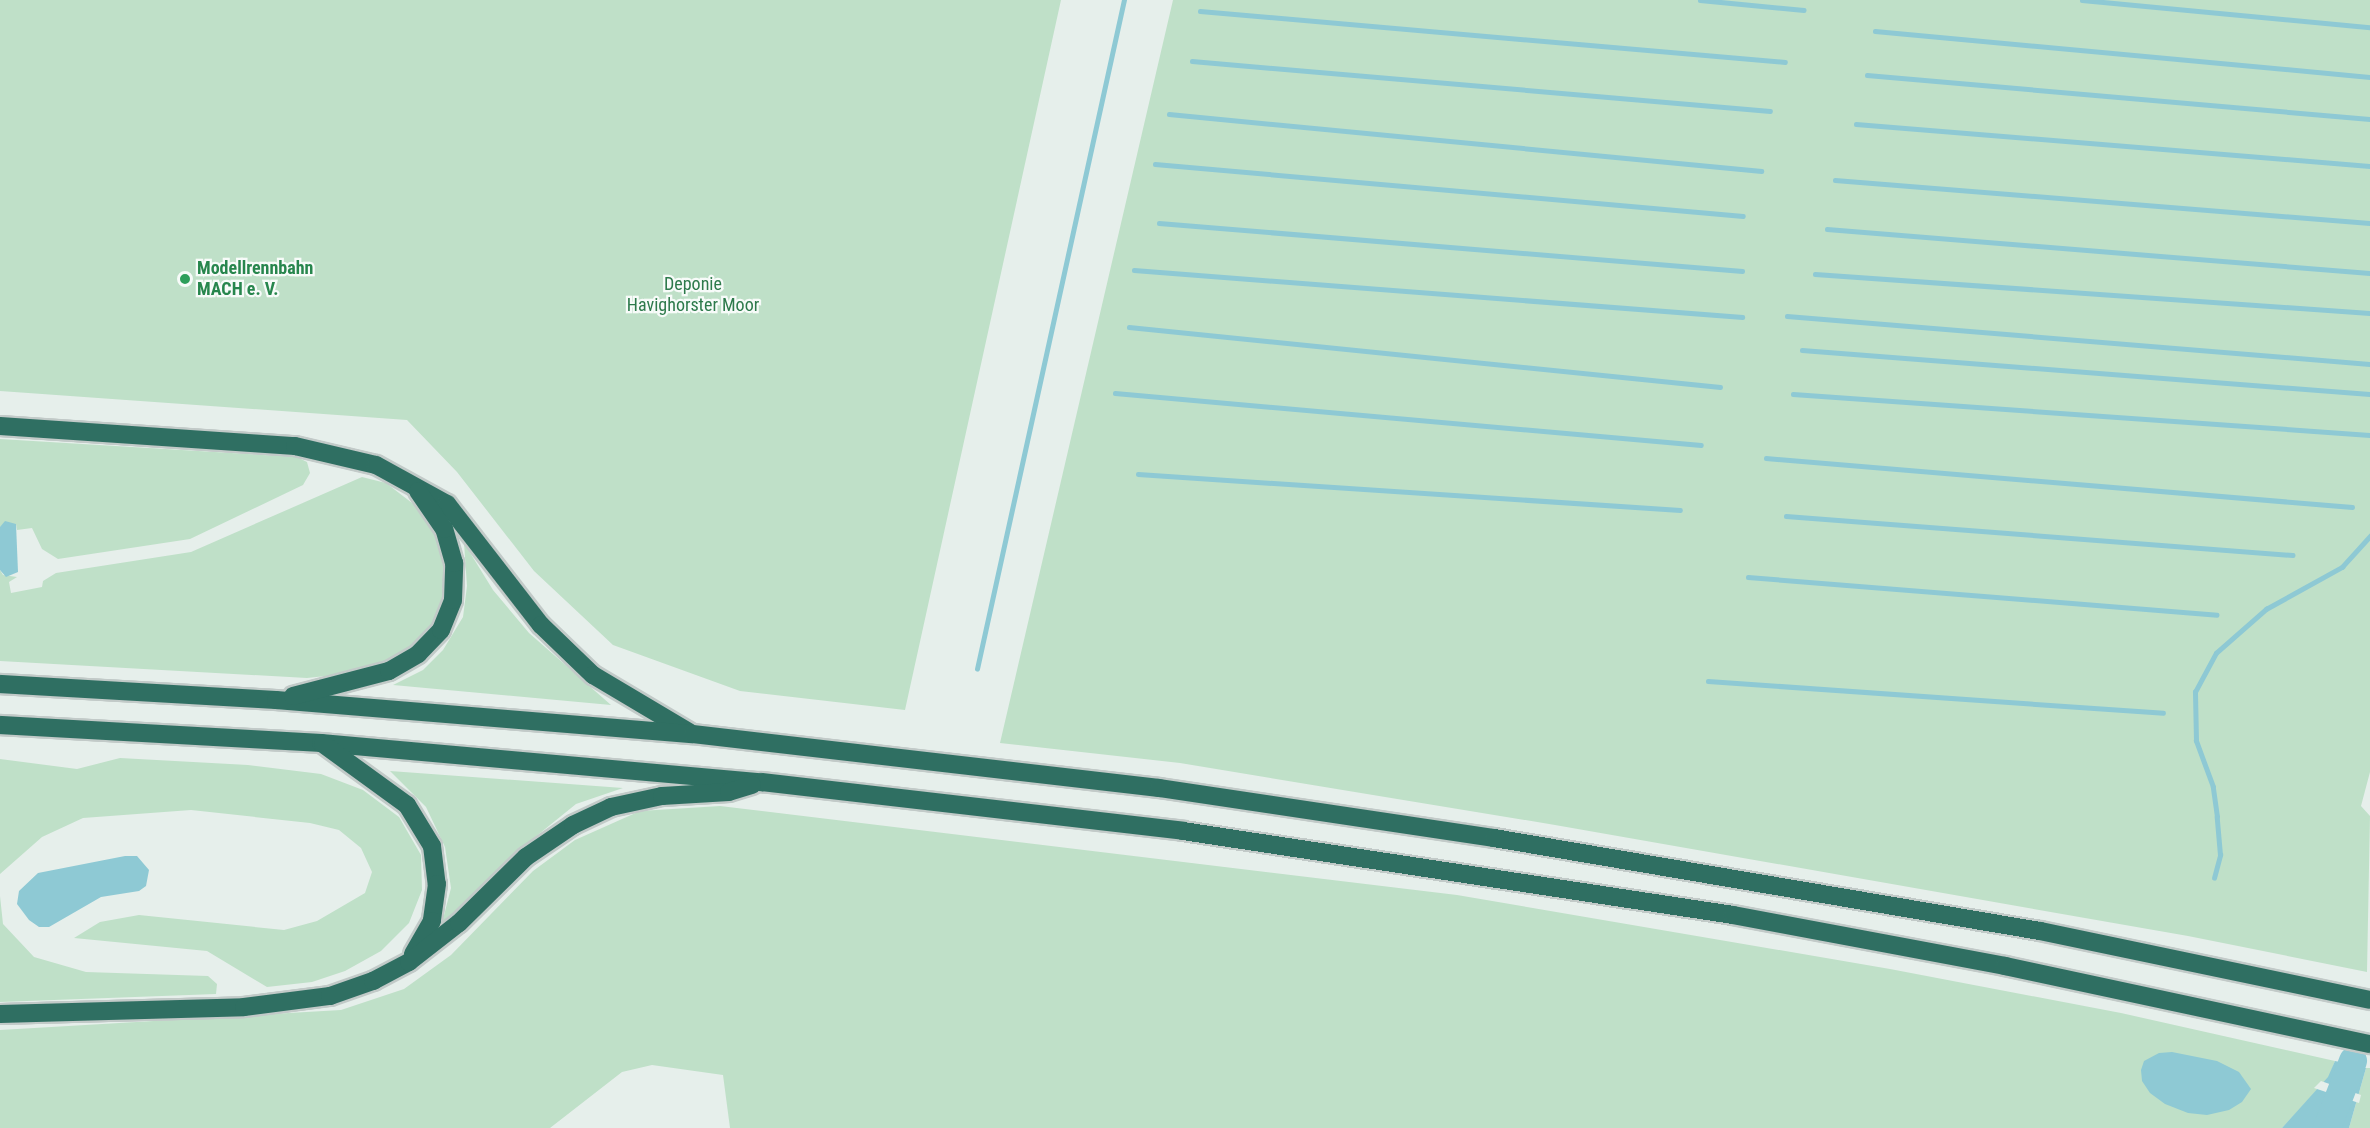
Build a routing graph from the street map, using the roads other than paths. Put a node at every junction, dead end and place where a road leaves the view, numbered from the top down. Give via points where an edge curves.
1 (0, 426) edge
2 (411, 483) junction
3 (0, 684) edge
4 (276, 700) junction
5 (0, 725) edge
6 (693, 734) junction
7 (321, 743) junction
8 (762, 782) junction
9 (409, 962) junction
10 (2370, 1000) edge
11 (0, 1014) edge
12 (2370, 1044) edge

1 - 2 highway via 307,448 358,458
2 - 4 highway via 434,511 450,546 456,582 449,615 441,630 418,654 389,671
2 - 6 highway via 447,504 463,520 541,625 567,652 593,675
3 - 4 highway
4 - 6 highway
5 - 7 highway
6 - 10 highway via 1159,788 1494,838 2040,931
7 - 8 highway
7 - 9 highway via 407,805 432,846 437,884 432,921
8 - 9 highway via 729,792 662,796 611,807 573,825 526,856 459,923
8 - 12 highway via 1183,831 1733,915 2005,966
9 - 11 highway via 373,981 330,996 244,1007

